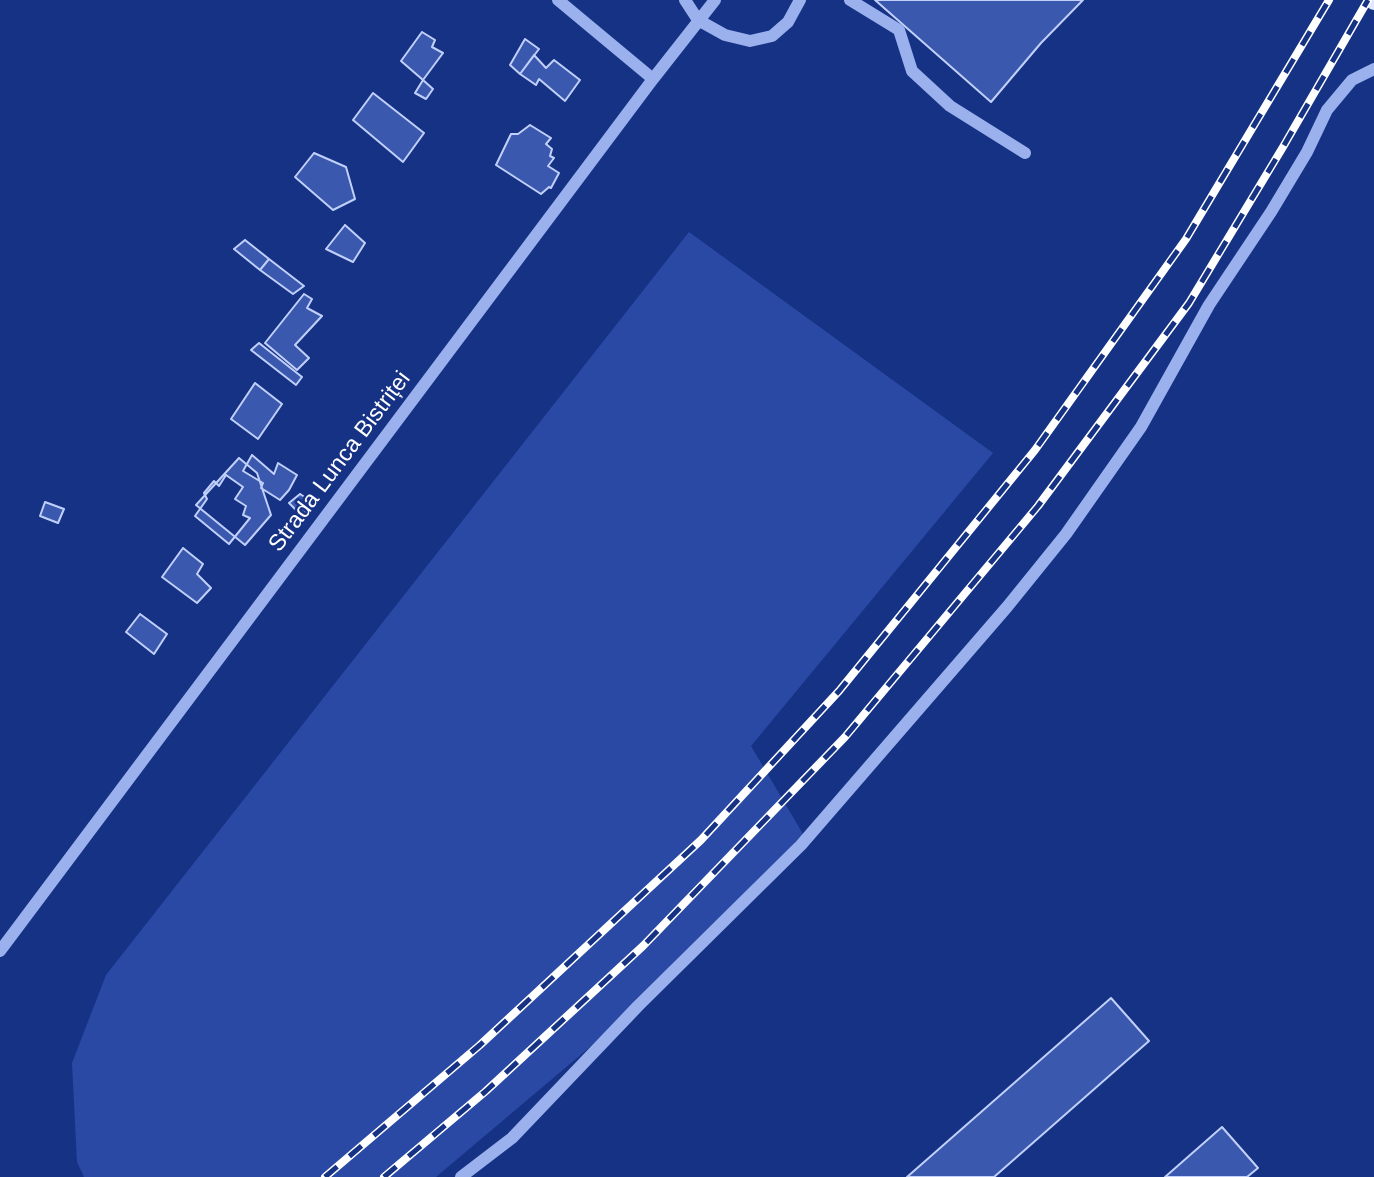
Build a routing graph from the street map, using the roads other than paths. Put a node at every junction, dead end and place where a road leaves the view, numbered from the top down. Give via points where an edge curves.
1 (558, 0) edge
2 (685, 0) edge
3 (715, 0) edge
4 (800, 0) edge
5 (850, 0) edge
6 (698, 20) junction
7 (1374, 69) edge
8 (653, 79) junction
9 (1025, 153) dead end
10 (0, 951) edge
11 (461, 1177) edge

1 - 8 street
2 - 6 street
3 - 6 street, Strada Lunca Bistriței
4 - 6 street via 788,22 772,36 750,41 725,35
5 - 9 street via 899,30 912,71 950,106
6 - 8 street, Strada Lunca Bistriței
7 - 11 street via 1352,80 1327,110 1301,162 1209,305 1141,427 1066,534 1007,607 800,845 512,1138
8 - 10 street, Strada Lunca Bistriței

